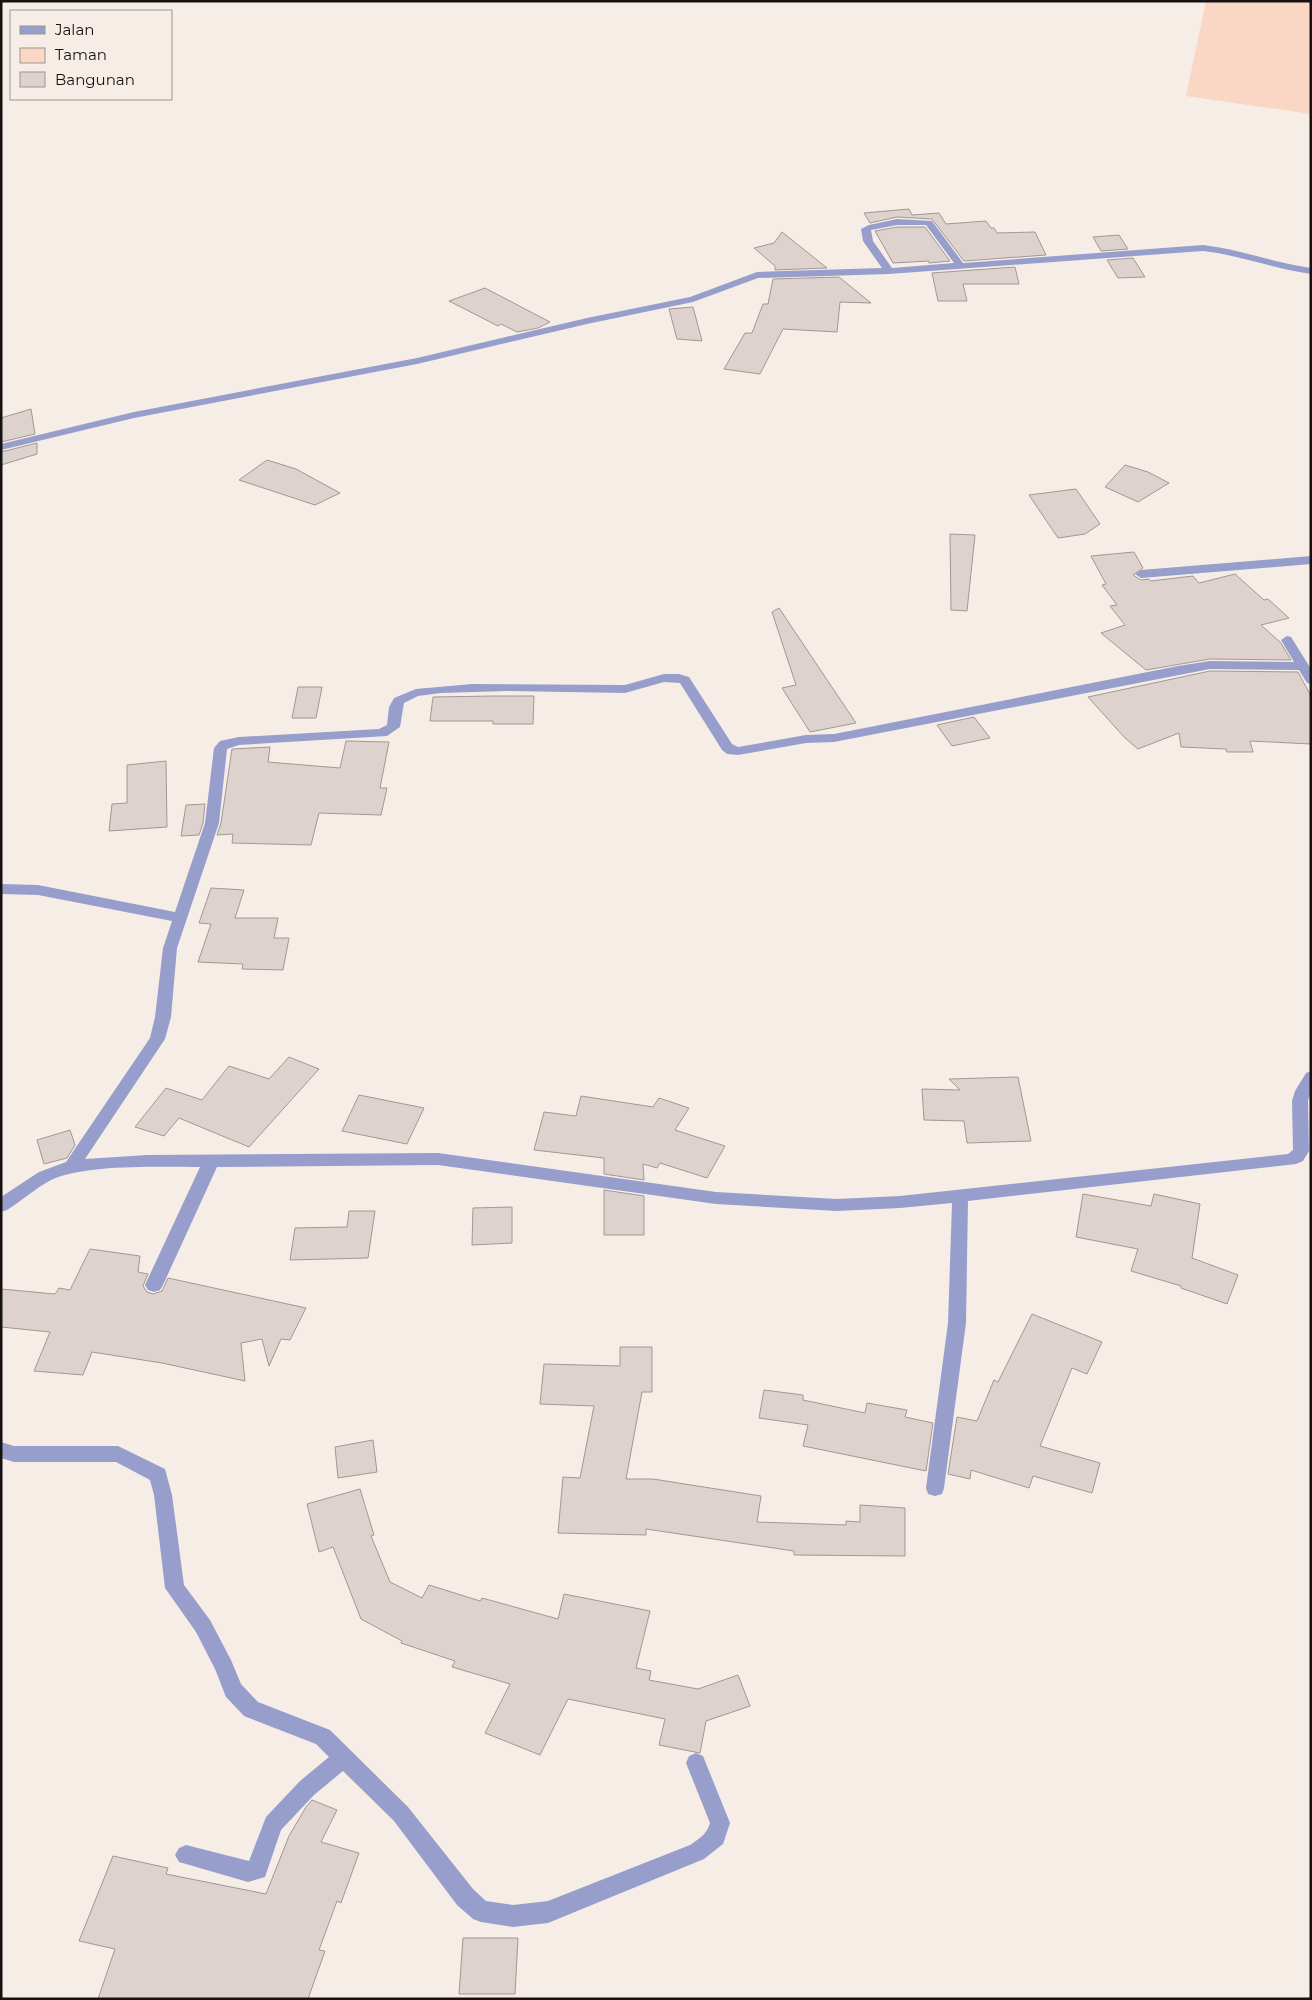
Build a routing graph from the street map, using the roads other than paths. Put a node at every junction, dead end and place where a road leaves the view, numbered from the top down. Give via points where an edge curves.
1 (961, 266) junction
2 (889, 271) junction
3 (1311, 271) edge
4 (1, 447) edge
5 (1311, 560) edge
6 (1141, 574) dead end
7 (1286, 640) dead end
8 (1303, 666) junction
9 (1311, 680) edge
10 (1, 889) edge
11 (180, 918) junction
12 (1311, 1078) edge
13 (1306, 1149) edge
14 (211, 1161) junction
15 (72, 1166) junction
16 (960, 1195) junction
17 (1, 1206) edge
18 (154, 1285) dead end
19 (1, 1450) edge
20 (935, 1488) dead end
21 (344, 1758) junction
22 (696, 1763) dead end
23 (186, 1855) dead end

1 - 2 street
1 - 2 street via 929,223 902,222 866,229 868,241
1 - 3 street via 1203,248
2 - 4 street via 756,276 693,299 417,361 134,415
5 - 6 street
7 - 8 street
8 - 9 street
8 - 11 street via 1210,665 834,738 806,738 738,751 727,747 682,678 657,680 625,689 468,689 410,695 397,702 393,727 382,733 239,741 223,745 212,824
10 - 11 street via 36,890
11 - 15 street via 170,948 163,1017 157,1039
12 - 13 street via 1300,1101
13 - 16 street via 1297,1157 1281,1162
14 - 15 street
14 - 16 street via 438,1159 752,1202 837,1205
14 - 18 street
15 - 17 street via 45,1176
16 - 20 street via 957,1323
19 - 21 street via 14,1454 118,1454 158,1475 175,1588 203,1626 233,1690 251,1709 323,1737
21 - 22 street via 401,1814 464,1897 481,1911 513,1916 548,1912 712,1843 720,1823
21 - 23 street via 307,1788 274,1824 257,1870 248,1872

